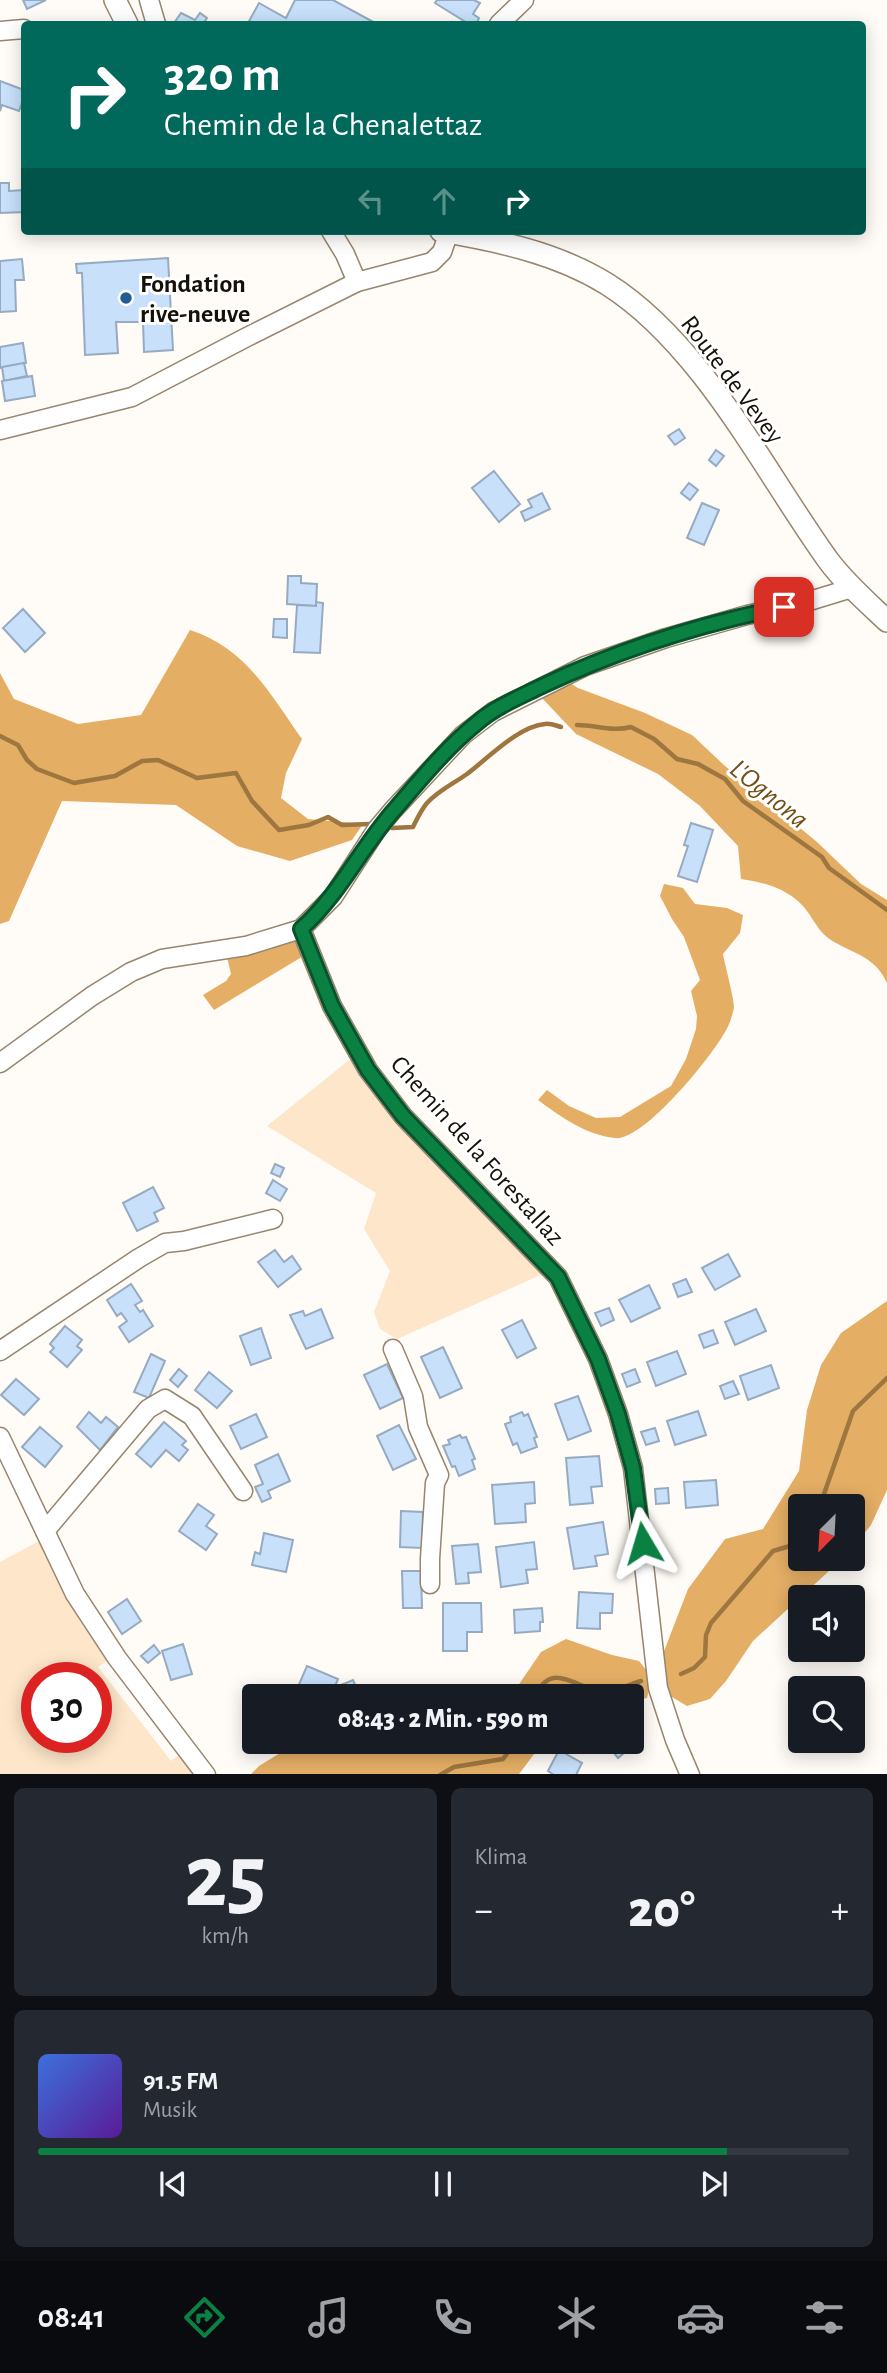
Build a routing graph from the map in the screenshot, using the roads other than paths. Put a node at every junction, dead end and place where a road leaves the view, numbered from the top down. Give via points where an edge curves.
1 (115, 0) edge
2 (149, 0) edge
3 (524, 0) edge
4 (126, 21) edge
5 (155, 21) edge
6 (502, 21) edge
7 (21, 29) edge
8 (0, 31) edge
9 (333, 235) edge
10 (445, 235) edge
11 (462, 235) edge
12 (358, 282) junction
13 (0, 430) edge
14 (852, 588) junction
15 (887, 621) edge
16 (301, 929) junction
17 (0, 1063) edge
18 (273, 1219) dead end
19 (393, 1349) dead end
20 (0, 1351) edge
21 (0, 1437) edge
22 (243, 1491) dead end
23 (45, 1531) junction
24 (430, 1584) dead end
25 (206, 1774) edge
26 (691, 1774) edge

1 - 4 street
2 - 5 street
3 - 6 street
7 - 8 street
9 - 12 street
10 - 12 street via 442,252 432,262
11 - 14 street, Route de Vevey via 503,242 575,268 608,285 650,319 682,351 720,401
12 - 13 street via 132,397
14 - 15 street, Route de Vevey
14 - 16 street via 666,638 585,666 478,721 393,810 332,897
16 - 17 street via 246,946 162,959 131,972
16 - 26 street, Chemin de la Forestallaz via 332,1006 368,1070 403,1116 558,1277 598,1359 633,1468 658,1688
18 - 20 street via 165,1243
19 - 24 street via 439,1475
21 - 23 street
22 - 23 street via 192,1416 165,1399 148,1409
23 - 25 street via 75,1594 117,1658

